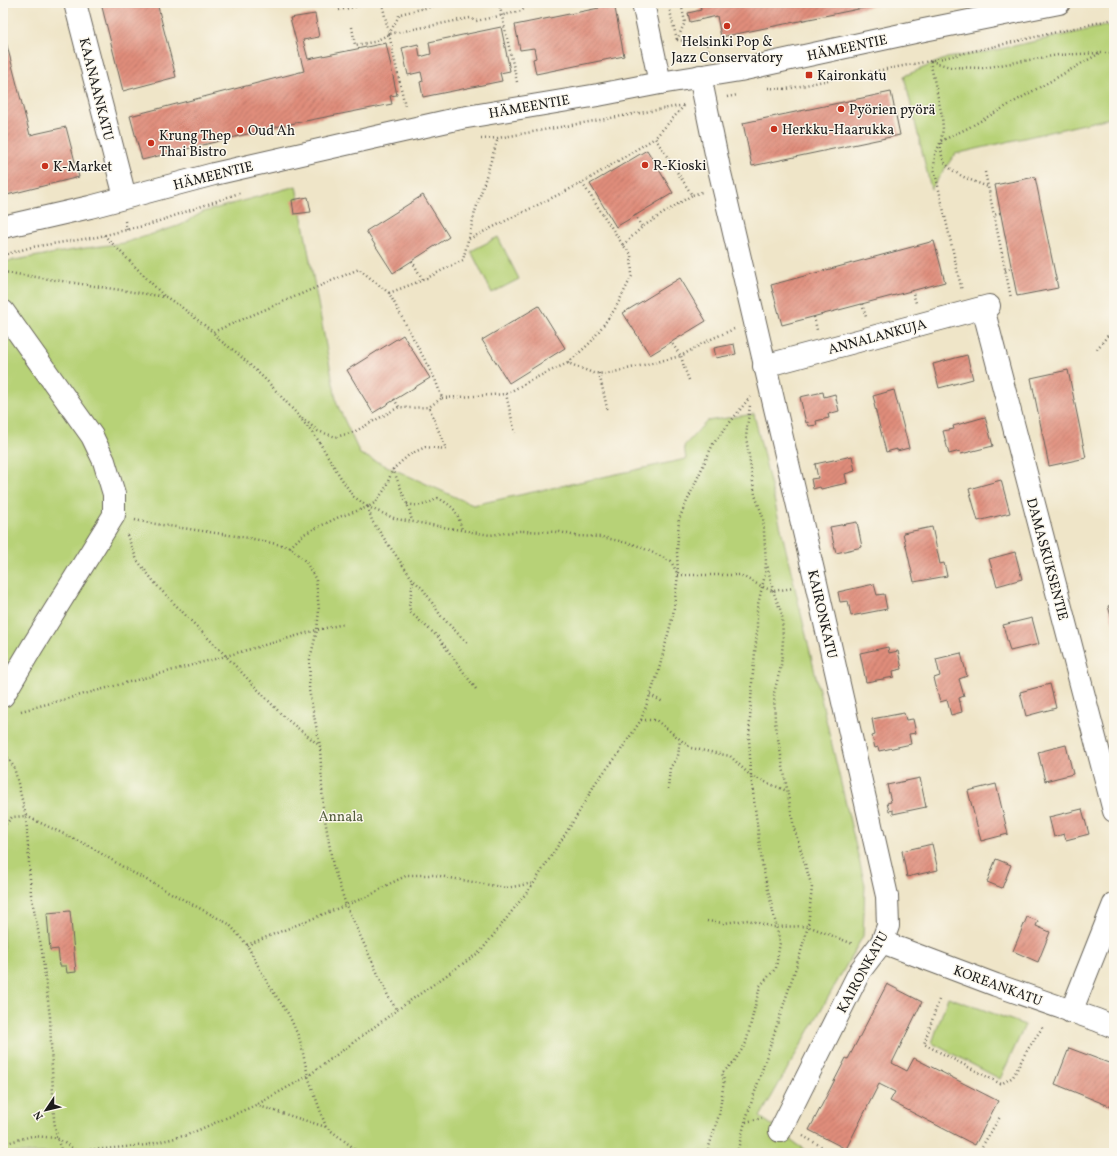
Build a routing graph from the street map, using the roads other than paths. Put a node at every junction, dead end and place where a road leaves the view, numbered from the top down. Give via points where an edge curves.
1 (75, 3) edge
2 (643, 3) edge
3 (1059, 3) edge
4 (700, 76) junction
5 (660, 82) junction
6 (125, 197) junction
7 (3, 227) edge
8 (986, 307) joint
9 (3, 311) edge
10 (764, 366) junction
11 (3, 696) edge
12 (1114, 811) edge
13 (1114, 904) edge
14 (882, 942) junction
15 (1071, 1012) junction
16 (1114, 1027) edge
17 (781, 1128) road end

1 - 6 street, KAANAANKATU
2 - 5 street
3 - 4 street, HÄMEENTIE via 740,70
4 - 5 street, HÄMEENTIE
4 - 10 street, KAIRONKATU via 695,104 723,187
5 - 6 street, HÄMEENTIE via 461,118 214,174
6 - 7 street, HÄMEENTIE
8 - 10 street, ANNALANKUJA
8 - 12 street, DAMASKUKSENTIE
9 - 11 street via 92,436 104,461 114,494 114,515
10 - 14 street, KAIRONKATU via 887,896 888,926
13 - 15 street
14 - 15 street, KOREANKATU
14 - 17 street, KAIRONKATU via 860,972
15 - 16 street, KOREANKATU

